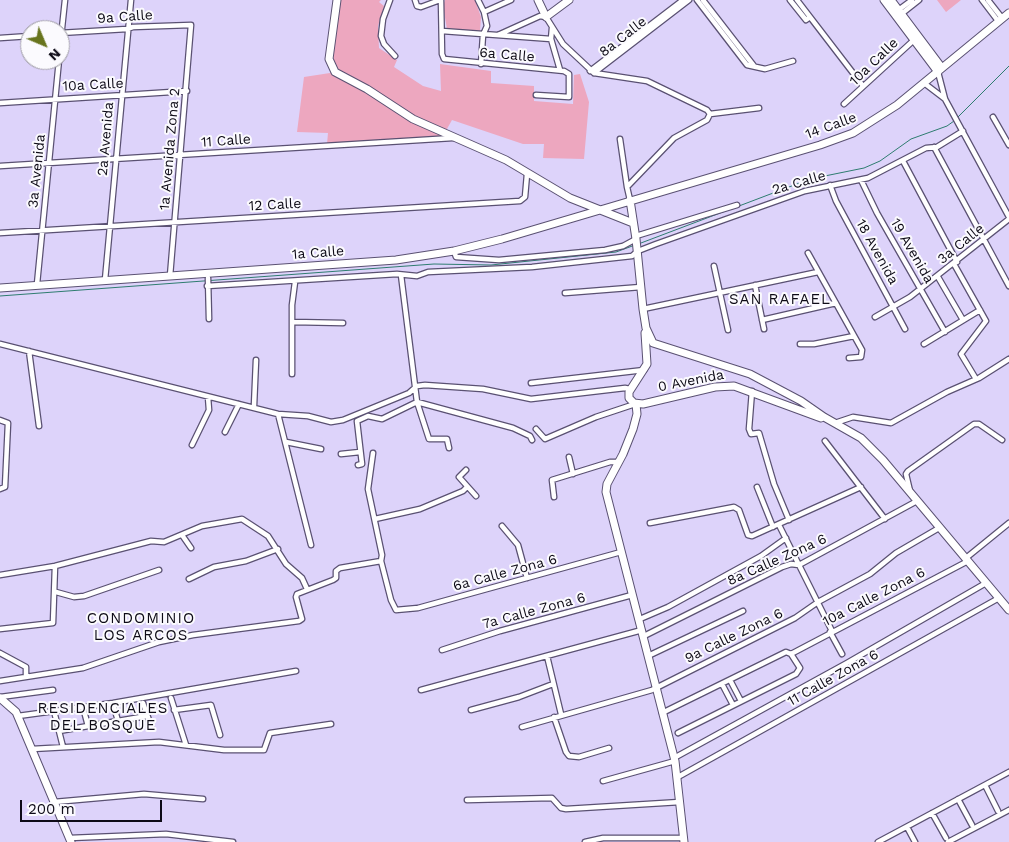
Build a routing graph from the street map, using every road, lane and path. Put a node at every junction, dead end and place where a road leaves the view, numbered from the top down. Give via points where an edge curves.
1 (65, 0) edge
2 (131, 0) edge
3 (337, 0) edge
4 (390, 0) edge
5 (415, 0) edge
6 (440, 0) edge
7 (478, 0) edge
8 (511, 0) edge
9 (538, 0) edge
10 (569, 0) edge
11 (683, 0) edge
12 (689, 0) edge
13 (697, 0) edge
14 (704, 0) edge
15 (790, 0) edge
16 (797, 0) edge
17 (884, 0) edge
18 (891, 0) edge
19 (912, 0) edge
20 (920, 0) edge
21 (982, 0) edge
22 (988, 0) edge
23 (484, 12) junction
24 (898, 13) junction
25 (1009, 13) edge
26 (546, 17) junction
27 (810, 17) junction
28 (63, 20) edge
29 (1000, 20) junction
30 (191, 25) joint
31 (552, 28) junction
32 (128, 29) junction
33 (70, 32) edge
34 (442, 32) junction
35 (483, 35) junction
36 (498, 35) junction
37 (20, 37) edge
38 (0, 38) edge
39 (916, 38) junction
40 (551, 39) junction
41 (394, 56) dead end
42 (793, 61) dead end
43 (481, 64) junction
44 (755, 67) junction
45 (58, 70) edge
46 (560, 70) junction
47 (940, 70) junction
48 (592, 72) junction
49 (924, 83) junction
50 (863, 86) junction
51 (187, 91) junction
52 (121, 95) junction
53 (536, 95) dead end
54 (55, 98) junction
55 (945, 99) junction
56 (0, 102) edge
57 (844, 104) dead end
58 (759, 108) dead end
59 (710, 114) junction
60 (993, 116) dead end
61 (962, 129) junction
62 (454, 138) junction
63 (620, 139) dead end
64 (1009, 145) edge
65 (934, 148) junction
66 (182, 156) junction
67 (115, 160) junction
68 (903, 161) junction
69 (49, 164) junction
70 (0, 166) edge
71 (527, 174) junction
72 (861, 180) junction
73 (830, 185) junction
74 (627, 187) junction
75 (630, 200) junction
76 (738, 205) dead end
77 (602, 209) junction
78 (1009, 218) edge
79 (174, 223) junction
80 (634, 223) junction
81 (109, 227) junction
82 (42, 231) junction
83 (0, 233) edge
84 (636, 239) junction
85 (984, 240) junction
86 (638, 250) junction
87 (454, 251) junction
88 (808, 253) dead end
89 (956, 263) junction
90 (714, 266) dead end
91 (818, 272) junction
92 (402, 275) junction
93 (170, 276) junction
94 (938, 276) junction
95 (208, 278) dead end
96 (105, 280) junction
97 (295, 282) junction
98 (37, 284) junction
99 (208, 285) junction
100 (755, 285) junction
101 (1009, 286) edge
102 (642, 287) junction
103 (0, 288) edge
104 (921, 289) junction
105 (720, 292) junction
106 (565, 293) dead end
107 (836, 303) junction
108 (894, 306) junction
109 (643, 309) junction
110 (980, 310) junction
111 (875, 317) dead end
112 (209, 319) dead end
113 (762, 320) junction
114 (963, 320) junction
115 (293, 322) junction
116 (343, 323) dead end
117 (646, 328) junction
118 (764, 329) dead end
119 (905, 329) dead end
120 (728, 330) dead end
121 (945, 332) junction
122 (854, 336) junction
123 (0, 344) edge
124 (800, 344) dead end
125 (924, 344) dead end
126 (29, 351) junction
127 (849, 358) dead end
128 (1009, 359) edge
129 (256, 360) dead end
130 (645, 370) junction
131 (292, 374) dead end
132 (976, 379) junction
133 (532, 383) dead end
134 (417, 386) junction
135 (630, 389) junction
136 (752, 391) junction
137 (208, 397) junction
138 (417, 402) junction
139 (239, 404) junction
140 (636, 404) junction
141 (254, 406) junction
142 (278, 414) junction
143 (0, 420) edge
144 (833, 422) junction
145 (39, 426) dead end
146 (536, 429) dead end
147 (225, 432) dead end
148 (532, 440) dead end
149 (1002, 440) dead end
150 (286, 442) junction
151 (825, 442) dead end
152 (192, 445) dead end
153 (449, 448) dead end
154 (321, 449) dead end
155 (360, 452) junction
156 (373, 453) dead end
157 (341, 454) dead end
158 (569, 457) dead end
159 (620, 462) junction
160 (358, 464) dead end
161 (466, 470) dead end
162 (573, 474) junction
163 (467, 487) junction
164 (757, 487) dead end
165 (861, 487) junction
166 (0, 489) edge
167 (910, 492) junction
168 (476, 496) dead end
169 (554, 497) dead end
170 (918, 501) junction
171 (885, 519) junction
172 (375, 520) junction
173 (789, 520) junction
174 (1009, 522) edge
175 (650, 523) dead end
176 (779, 525) junction
177 (502, 526) dead end
178 (774, 527) junction
179 (939, 528) junction
180 (182, 534) junction
181 (786, 538) junction
182 (311, 545) dead end
183 (191, 548) dead end
184 (278, 549) junction
185 (621, 552) junction
186 (381, 560) junction
187 (967, 560) junction
188 (799, 565) junction
189 (55, 566) junction
190 (159, 570) dead end
191 (0, 575) edge
192 (527, 578) junction
193 (189, 579) dead end
194 (986, 583) junction
195 (307, 589) junction
196 (56, 592) junction
197 (632, 595) junction
198 (999, 598) junction
199 (818, 602) junction
200 (1009, 610) edge
201 (743, 611) dead end
202 (640, 619) junction
203 (0, 629) edge
204 (831, 632) junction
205 (643, 633) junction
206 (442, 650) dead end
207 (0, 653) edge
208 (790, 653) junction
209 (842, 654) dead end
210 (547, 656) junction
211 (648, 656) junction
212 (296, 671) dead end
213 (26, 676) junction
214 (730, 680) junction
215 (0, 681) edge
216 (553, 684) junction
217 (722, 684) junction
218 (655, 687) junction
219 (53, 690) dead end
220 (421, 690) dead end
221 (0, 697) edge
222 (171, 698) dead end
223 (741, 701) junction
224 (143, 703) dead end
225 (733, 705) junction
226 (114, 707) dead end
227 (174, 710) junction
228 (471, 710) dead end
229 (54, 711) junction
230 (84, 711) dead end
231 (662, 713) junction
232 (560, 714) junction
233 (18, 716) junction
234 (147, 716) junction
235 (554, 717) junction
236 (118, 721) junction
237 (330, 724) dead end
238 (88, 726) junction
239 (150, 726) dead end
240 (522, 727) dead end
241 (59, 731) junction
242 (678, 733) dead end
243 (220, 735) dead end
244 (186, 745) junction
245 (63, 746) junction
246 (609, 748) dead end
247 (32, 749) junction
248 (674, 760) junction
249 (1009, 772) edge
250 (678, 776) junction
251 (603, 781) dead end
252 (984, 786) junction
253 (204, 799) dead end
254 (958, 799) junction
255 (467, 800) dead end
256 (54, 802) junction
257 (680, 802) junction
258 (1009, 810) edge
259 (998, 812) dead end
260 (932, 813) junction
261 (972, 825) dead end
262 (907, 827) junction
263 (71, 840) edge
264 (684, 840) edge
265 (947, 840) edge
266 (880, 841) edge
267 (234, 842) edge
268 (585, 842) edge
269 (915, 842) edge

1 - 28 street
2 - 32 street, 2a Avenida
3 - 62 street via 329,59 335,72 413,119
4 - 41 street via 381,36
5 - 6 street via 419,6
6 - 34 street
7 - 23 street
8 - 23 street
9 - 26 street
10 - 26 street
11 - 48 street, 8a Calle
12 - 48 street, 8a Calle
13 - 44 street via 746,65
14 - 44 street
15 - 27 street via 806,20
16 - 27 street
17 - 24 street
18 - 24 street
19 - 24 street
20 - 24 street
21 - 29 street
22 - 29 street
23 - 35 street via 486,26
24 - 39 street
25 - 29 street, 14 Calle
26 - 31 street
26 - 36 street via 540,16
27 - 50 street
29 - 47 street, 14 Calle
30 - 32 street, 9a Calle
30 - 51 street, 1a Avenida Zona 2
31 - 40 street
31 - 48 street via 563,44
32 - 33 street, 9a Calle
32 - 52 street, 2a Avenida
34 - 35 street
34 - 43 street, 6a Calle via 443,58
35 - 36 street
35 - 43 street
36 - 40 street
37 - 38 street
39 - 47 street
39 - 50 street, 10a Calle
40 - 46 street
42 - 44 street via 769,69
43 - 46 street, 6a Calle
45 - 54 street, 3a Avenida
46 - 53 street, 6a Calle via 570,74 569,97
47 - 49 street, 14 Calle
47 - 55 street
48 - 59 street via 656,84 701,105
49 - 55 street
49 - 75 street, 14 Calle via 878,119 845,136
50 - 57 street, 10a Calle
51 - 52 street, 10a Calle
51 - 66 street, 1a Avenida Zona 2
52 - 54 street, 10a Calle
52 - 67 street, 2a Avenida
54 - 56 street, 10a Calle
54 - 69 street, 3a Avenida
55 - 61 street
58 - 59 street
59 - 74 street via 704,122 674,138
60 - 64 street
61 - 65 street, 2a Calle
61 - 78 street
62 - 66 street, 11 Calle
62 - 71 street via 501,157
63 - 74 street
65 - 68 street, 2a Calle via 926,148
65 - 85 street
66 - 67 street, 11 Calle
66 - 79 street, 1a Avenida Zona 2
67 - 69 street, 11 Calle
67 - 81 street, 2a Avenida
68 - 72 street, 2a Calle
68 - 89 street
69 - 70 street, 11 Calle
69 - 82 street, 3a Avenida
71 - 77 street via 570,198
71 - 79 street, 12 Calle via 525,197 520,201
72 - 73 street, 2a Calle
72 - 104 street, 19 Avenida
73 - 86 street, 2a Calle
73 - 108 street, 18 Avenida
74 - 75 street
75 - 77 street, 1a Calle
75 - 80 street, 0 Avenida
76 - 84 street
77 - 80 street
77 - 87 street, 1a Calle
78 - 85 street, 3a Calle
79 - 81 street, 12 Calle
79 - 93 street, 1a Avenida Zona 2
80 - 84 street, 0 Avenida
81 - 82 street, 12 Calle
81 - 96 street, 2a Avenida
82 - 83 street, 12 Calle
82 - 98 street, 3a Avenida
84 - 86 street, 0 Avenida
84 - 87 street via 627,245 606,250 499,260 456,257
85 - 89 street, 3a Calle
85 - 101 street
86 - 92 street, 2a Calle via 632,256 588,261
86 - 102 street, 0 Avenida
87 - 93 street, 1a Calle via 396,260
88 - 91 street
89 - 94 street, 3a Calle
89 - 110 street
90 - 105 street
91 - 100 street
91 - 107 street
92 - 97 street, 2a Calle
92 - 134 street
93 - 96 street, 1a Calle
94 - 104 street, 3a Calle
94 - 114 street
95 - 99 street
96 - 98 street, 1a Calle
97 - 99 street, 2a Calle
97 - 115 street
98 - 103 street, 1a Calle
99 - 112 street
100 - 105 street
100 - 113 street
102 - 106 street
102 - 109 street, 0 Avenida
104 - 108 street, 3a Calle
104 - 121 street, 19 Avenida
105 - 109 street
105 - 120 street
107 - 113 street
107 - 122 street
108 - 111 street, 3a Calle
108 - 119 street, 18 Avenida
109 - 117 street, 0 Avenida
110 - 114 street
110 - 132 street via 985,322 961,354
113 - 118 street
114 - 121 street
115 - 116 street
115 - 131 street
117 - 130 street, 0 Avenida
117 - 144 street, 0 Avenida via 651,342 656,345 744,372 802,401
121 - 125 street
122 - 124 street
122 - 127 street via 863,354 860,358
123 - 126 street
126 - 137 street
126 - 145 street
128 - 132 street
129 - 141 street
130 - 133 street
130 - 135 street, 0 Avenida
132 - 144 street via 891,423 853,417
134 - 135 street via 432,384 483,389 530,399
134 - 138 street
134 - 142 street via 339,421
135 - 140 street via 629,398
136 - 140 street, 0 Avenida via 734,386 715,386
136 - 144 street, 0 Avenida
136 - 173 street via 749,429 751,434 759,433
137 - 139 street
137 - 152 street via 209,410
138 - 148 street via 513,428
138 - 153 street via 429,439 447,439
138 - 155 street via 382,419 368,416 357,420
139 - 141 street
139 - 147 street
140 - 146 street via 601,415 545,440
140 - 159 street via 635,422
141 - 142 street
142 - 150 street
143 - 166 street via 8,423 5,487
144 - 167 street, 0 Avenida via 866,442
149 - 167 street via 974,424 908,471
150 - 154 street
150 - 182 street
151 - 165 street
155 - 157 street
155 - 160 street via 362,464
156 - 172 street via 368,489
158 - 162 street
159 - 162 street
159 - 185 street via 606,492
161 - 163 street via 459,476
162 - 169 street via 552,480
163 - 168 street
163 - 172 street via 420,509
164 - 178 street
165 - 171 street
165 - 173 street
167 - 170 street, 0 Avenida
170 - 171 street, 8a Calle Zona 6
170 - 179 street, 0 Avenida
171 - 188 street, 8a Calle Zona 6
172 - 186 street
173 - 176 street
174 - 187 street, 10a Calle Zona 6
175 - 178 street via 737,508 750,536
176 - 178 street
176 - 181 street
177 - 192 street via 518,545
179 - 187 street, 0 Avenida
179 - 199 street, 9a Calle Zona 6 via 896,553 870,574
180 - 183 street
180 - 184 street via 202,526 242,519 262,531
180 - 189 street via 164,542 151,541
181 - 188 street
181 - 202 street via 760,556
184 - 193 street via 246,561 214,567
184 - 195 street
185 - 192 street, 6a Calle Zona 6
185 - 197 street
186 - 192 street, 6a Calle Zona 6 via 395,610 418,608
186 - 195 street via 340,568 336,578
187 - 194 street, 0 Avenida
187 - 204 street, 10a Calle Zona 6
188 - 199 street
188 - 205 street, 8a Calle Zona 6 via 782,567
189 - 191 street
189 - 196 street
190 - 196 street via 84,596
194 - 198 street, 0 Avenida
194 - 248 street
195 - 213 street via 296,596 300,621 193,634 83,668
196 - 203 street via 53,623
197 - 202 street
197 - 206 street, 7a Calle Zona 6
198 - 200 street, 0 Avenida
198 - 250 street, 11 Calle Zona 6
199 - 204 street
199 - 218 street, 9a Calle Zona 6 via 789,621
201 - 211 street
202 - 205 street
204 - 208 street, 10a Calle Zona 6
204 - 209 street
205 - 210 street, 8a Calle Zona 6
205 - 211 street
207 - 213 street via 26,667
208 - 214 street, 10a Calle Zona 6
208 - 223 street via 799,672
210 - 216 street
210 - 220 street, 8a Calle Zona 6
211 - 218 street
212 - 229 street
213 - 215 street
214 - 217 street, 10a Calle Zona 6
214 - 223 street
216 - 228 street
216 - 232 street
217 - 225 street
217 - 231 street, 10a Calle Zona 6
218 - 231 street
218 - 232 street, 9a Calle Zona 6
219 - 221 street
221 - 233 street
222 - 227 street
223 - 225 street
224 - 234 street
225 - 242 street
226 - 236 street
227 - 243 street via 211,705
227 - 244 street
229 - 233 street
229 - 241 street
230 - 238 street
231 - 248 street
232 - 235 street, 9a Calle Zona 6
233 - 247 street
234 - 236 street
234 - 239 street
235 - 240 street, 9a Calle Zona 6
235 - 246 street via 569,756 579,757
236 - 238 street
237 - 244 street via 270,732 264,750 224,750
238 - 241 street
241 - 245 street
244 - 245 street via 159,742
245 - 247 street
247 - 256 street
248 - 250 street
248 - 251 street
249 - 252 street
250 - 257 street
252 - 254 street
252 - 259 street
253 - 256 street via 144,794
254 - 260 street
254 - 261 street
255 - 257 street via 552,798 565,809
256 - 263 street
257 - 264 street
258 - 265 street
260 - 262 street
260 - 265 street
262 - 266 street
262 - 269 street
263 - 267 street via 166,834
264 - 268 street via 603,838

